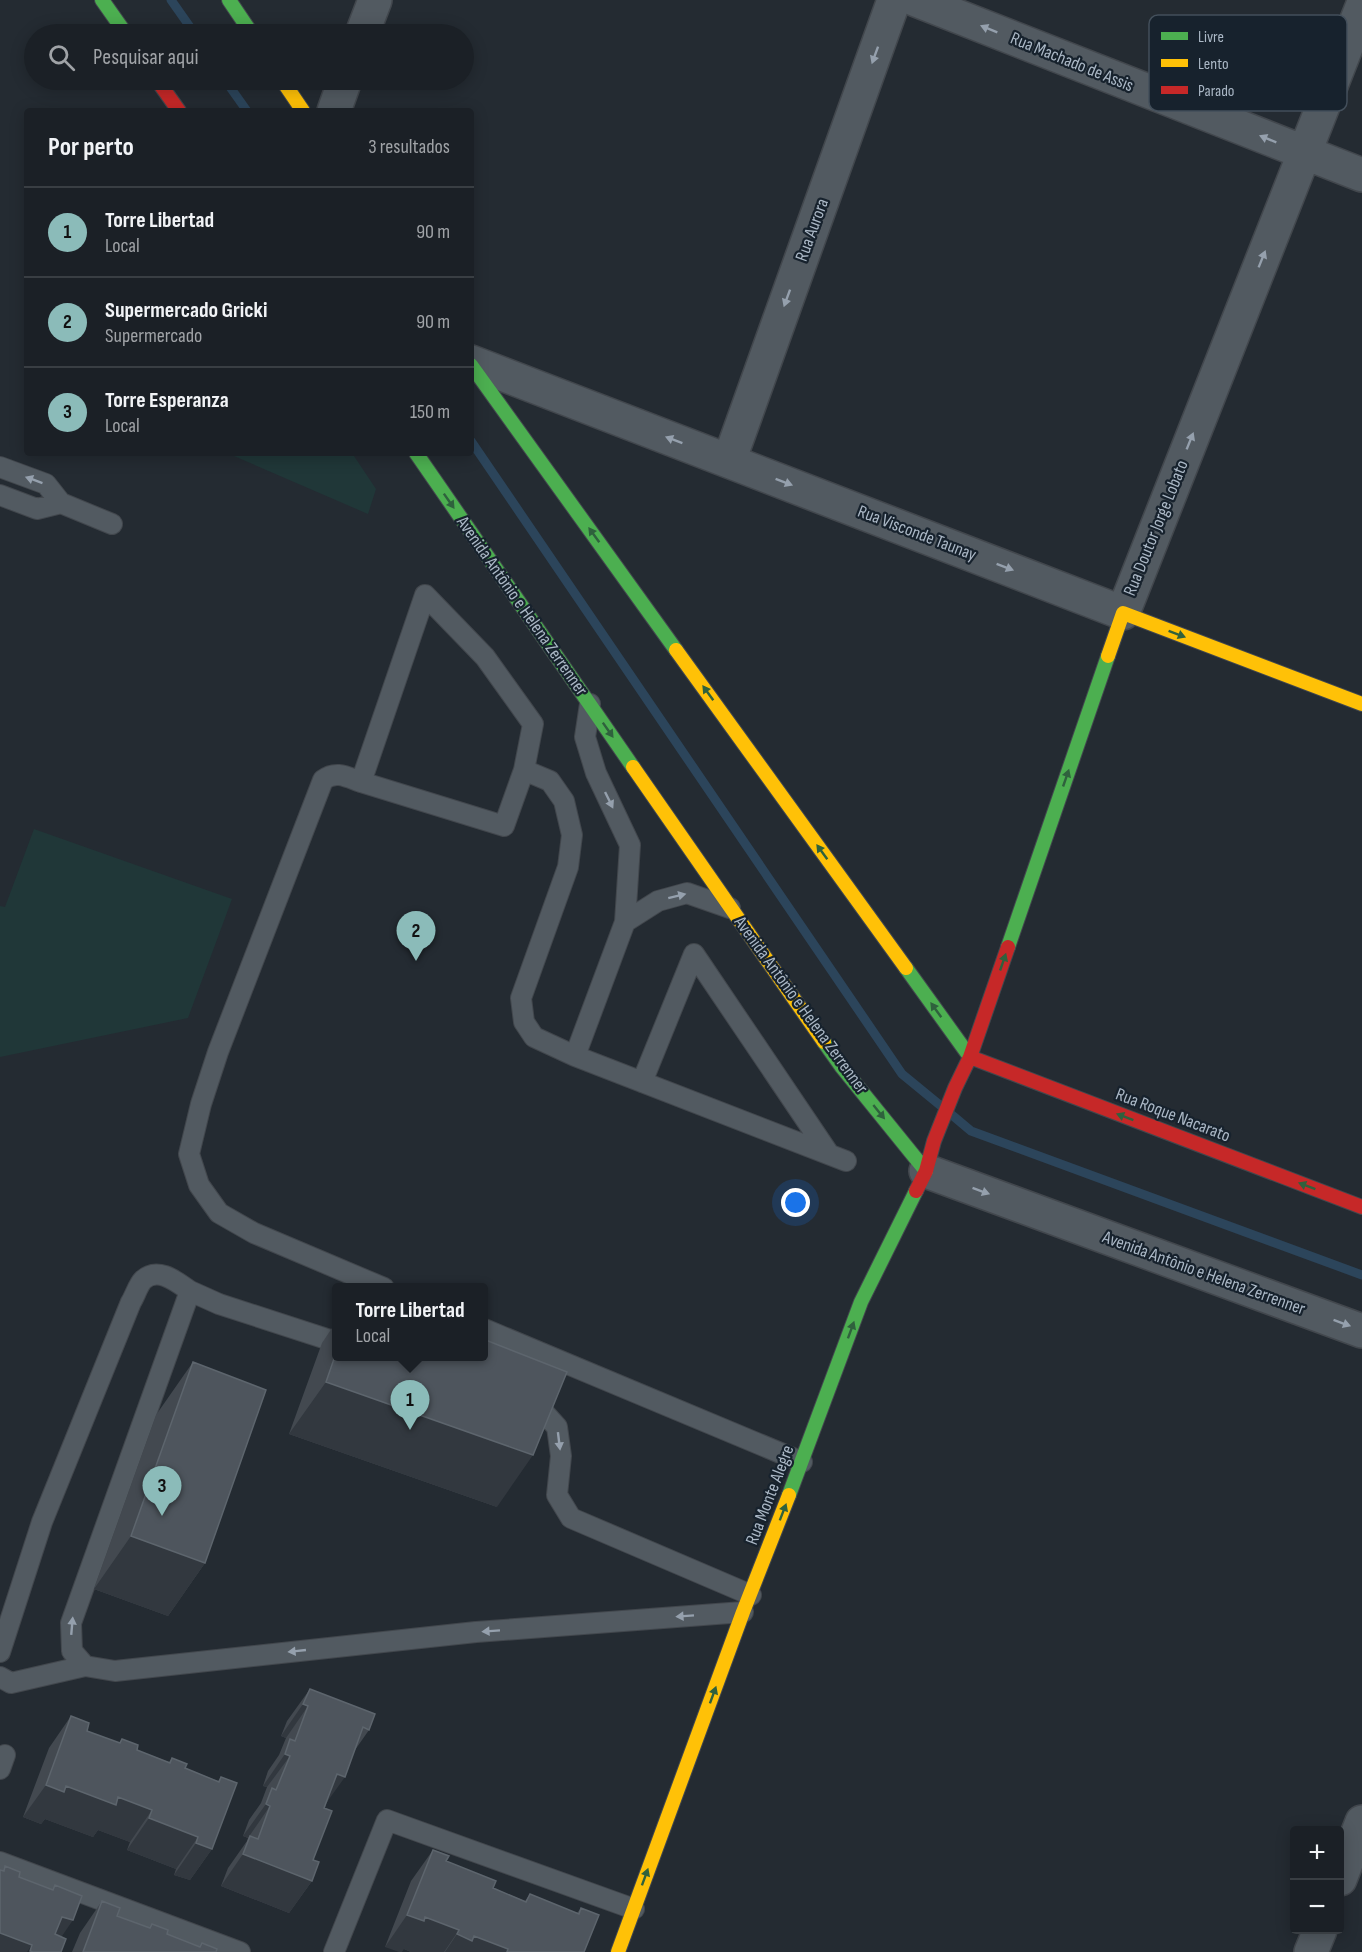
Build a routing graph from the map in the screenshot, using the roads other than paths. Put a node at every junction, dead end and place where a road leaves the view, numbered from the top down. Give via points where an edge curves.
1 (102, 0) edge
2 (229, 0) edge
3 (375, 0) edge
4 (894, 0) edge
5 (916, 0) edge
6 (1362, 7) edge
7 (119, 24) edge
8 (245, 24) edge
9 (366, 24) edge
10 (1347, 45) edge
11 (164, 90) edge
12 (289, 90) edge
13 (341, 90) edge
14 (1149, 92) edge
15 (177, 108) edge
16 (301, 108) edge
17 (335, 108) edge
18 (1197, 111) edge
19 (1321, 111) edge
20 (1304, 153) junction
21 (1362, 175) edge
22 (474, 365) edge
23 (474, 368) edge
24 (418, 456) edge
25 (729, 461) junction
26 (0, 467) edge
27 (0, 495) edge
28 (61, 504) junction
29 (112, 524) dead end
30 (1123, 613) junction
31 (590, 704) junction
32 (1362, 704) edge
33 (524, 770) junction
34 (361, 782) junction
35 (732, 908) junction
36 (625, 922) junction
37 (575, 1056) junction
38 (970, 1057) junction
39 (642, 1082) junction
40 (930, 1156) junction
41 (1362, 1207) edge
42 (374, 1283) edge
43 (190, 1291) junction
44 (488, 1331) edge
45 (1362, 1331) edge
46 (332, 1341) edge
47 (515, 1398) edge
48 (802, 1462) junction
49 (747, 1604) junction
50 (0, 1652) edge
51 (85, 1666) junction
52 (0, 1677) edge
53 (1362, 1822) edge
54 (0, 1862) edge
55 (1344, 1869) edge
56 (634, 1909) junction
57 (1318, 1934) edge
58 (240, 1952) edge
59 (334, 1952) edge
60 (618, 1952) edge
61 (1311, 1952) edge

1 - 7 street
2 - 8 street
3 - 9 street
4 -> 25 street, Rua Aurora
14 -> 5 street, Rua Machado de Assis
6 - 10 street, Rua Doutor Jorge Lobato
11 - 15 street
12 - 16 street
13 - 17 street
20 -> 18 street, Rua Machado de Assis
19 - 20 street, Rua Doutor Jorge Lobato
20 - 21 street, Rua Machado de Assis
30 -> 20 street, Rua Doutor Jorge Lobato
25 -> 22 street, Rua Visconde Taunay
38 -> 23 street
24 -> 31 street, Avenida Antônio e Helena Zerrenner
25 -> 30 street, Rua Visconde Taunay
28 -> 26 lane via 46,484
27 - 28 lane via 37,509
28 - 29 lane
30 -> 32 street, Rua Visconde Taunay
38 -> 30 street, Rua Doutor Jorge Lobato
31 -> 35 street, Avenida Antônio e Helena Zerrenner
31 -> 36 lane via 585,737 596,773 630,845
33 - 34 lane via 504,826
33 - 34 lane via 533,724 485,657 425,595
33 - 37 lane via 550,782 564,801 572,835 568,867 521,998 524,1022 534,1036
34 - 42 lane via 339,773 322,780 218,1052 189,1154 199,1185 219,1213 254,1233
36 -> 35 lane via 658,900 687,893
35 -> 40 street, Avenida Antônio e Helena Zerrenner via 841,1066
36 - 37 lane
37 - 39 lane
38 - 40 street, Rua Monte Alegre
41 -> 38 street, Rua Roque Nacarato
39 - 39 lane via 837,1158 694,954
40 -> 45 street, Avenida Antônio e Helena Zerrenner
48 -> 40 street, Rua Monte Alegre via 861,1302
43 - 46 lane
43 - 50 lane via 170,1277 153,1275 142,1281 42,1522
51 -> 43 lane via 72,1652 71,1623
44 - 48 lane
47 -> 49 lane via 537,1405 557,1427 561,1456 556,1495 571,1518
49 -> 48 street, Rua Monte Alegre
49 -> 51 lane via 115,1671
56 -> 49 street, Rua Monte Alegre
51 - 52 lane via 11,1683
53 - 55 street
54 - 58 lane
56 - 59 lane via 387,1820
56 - 60 street, Rua Monte Alegre
57 - 61 street

